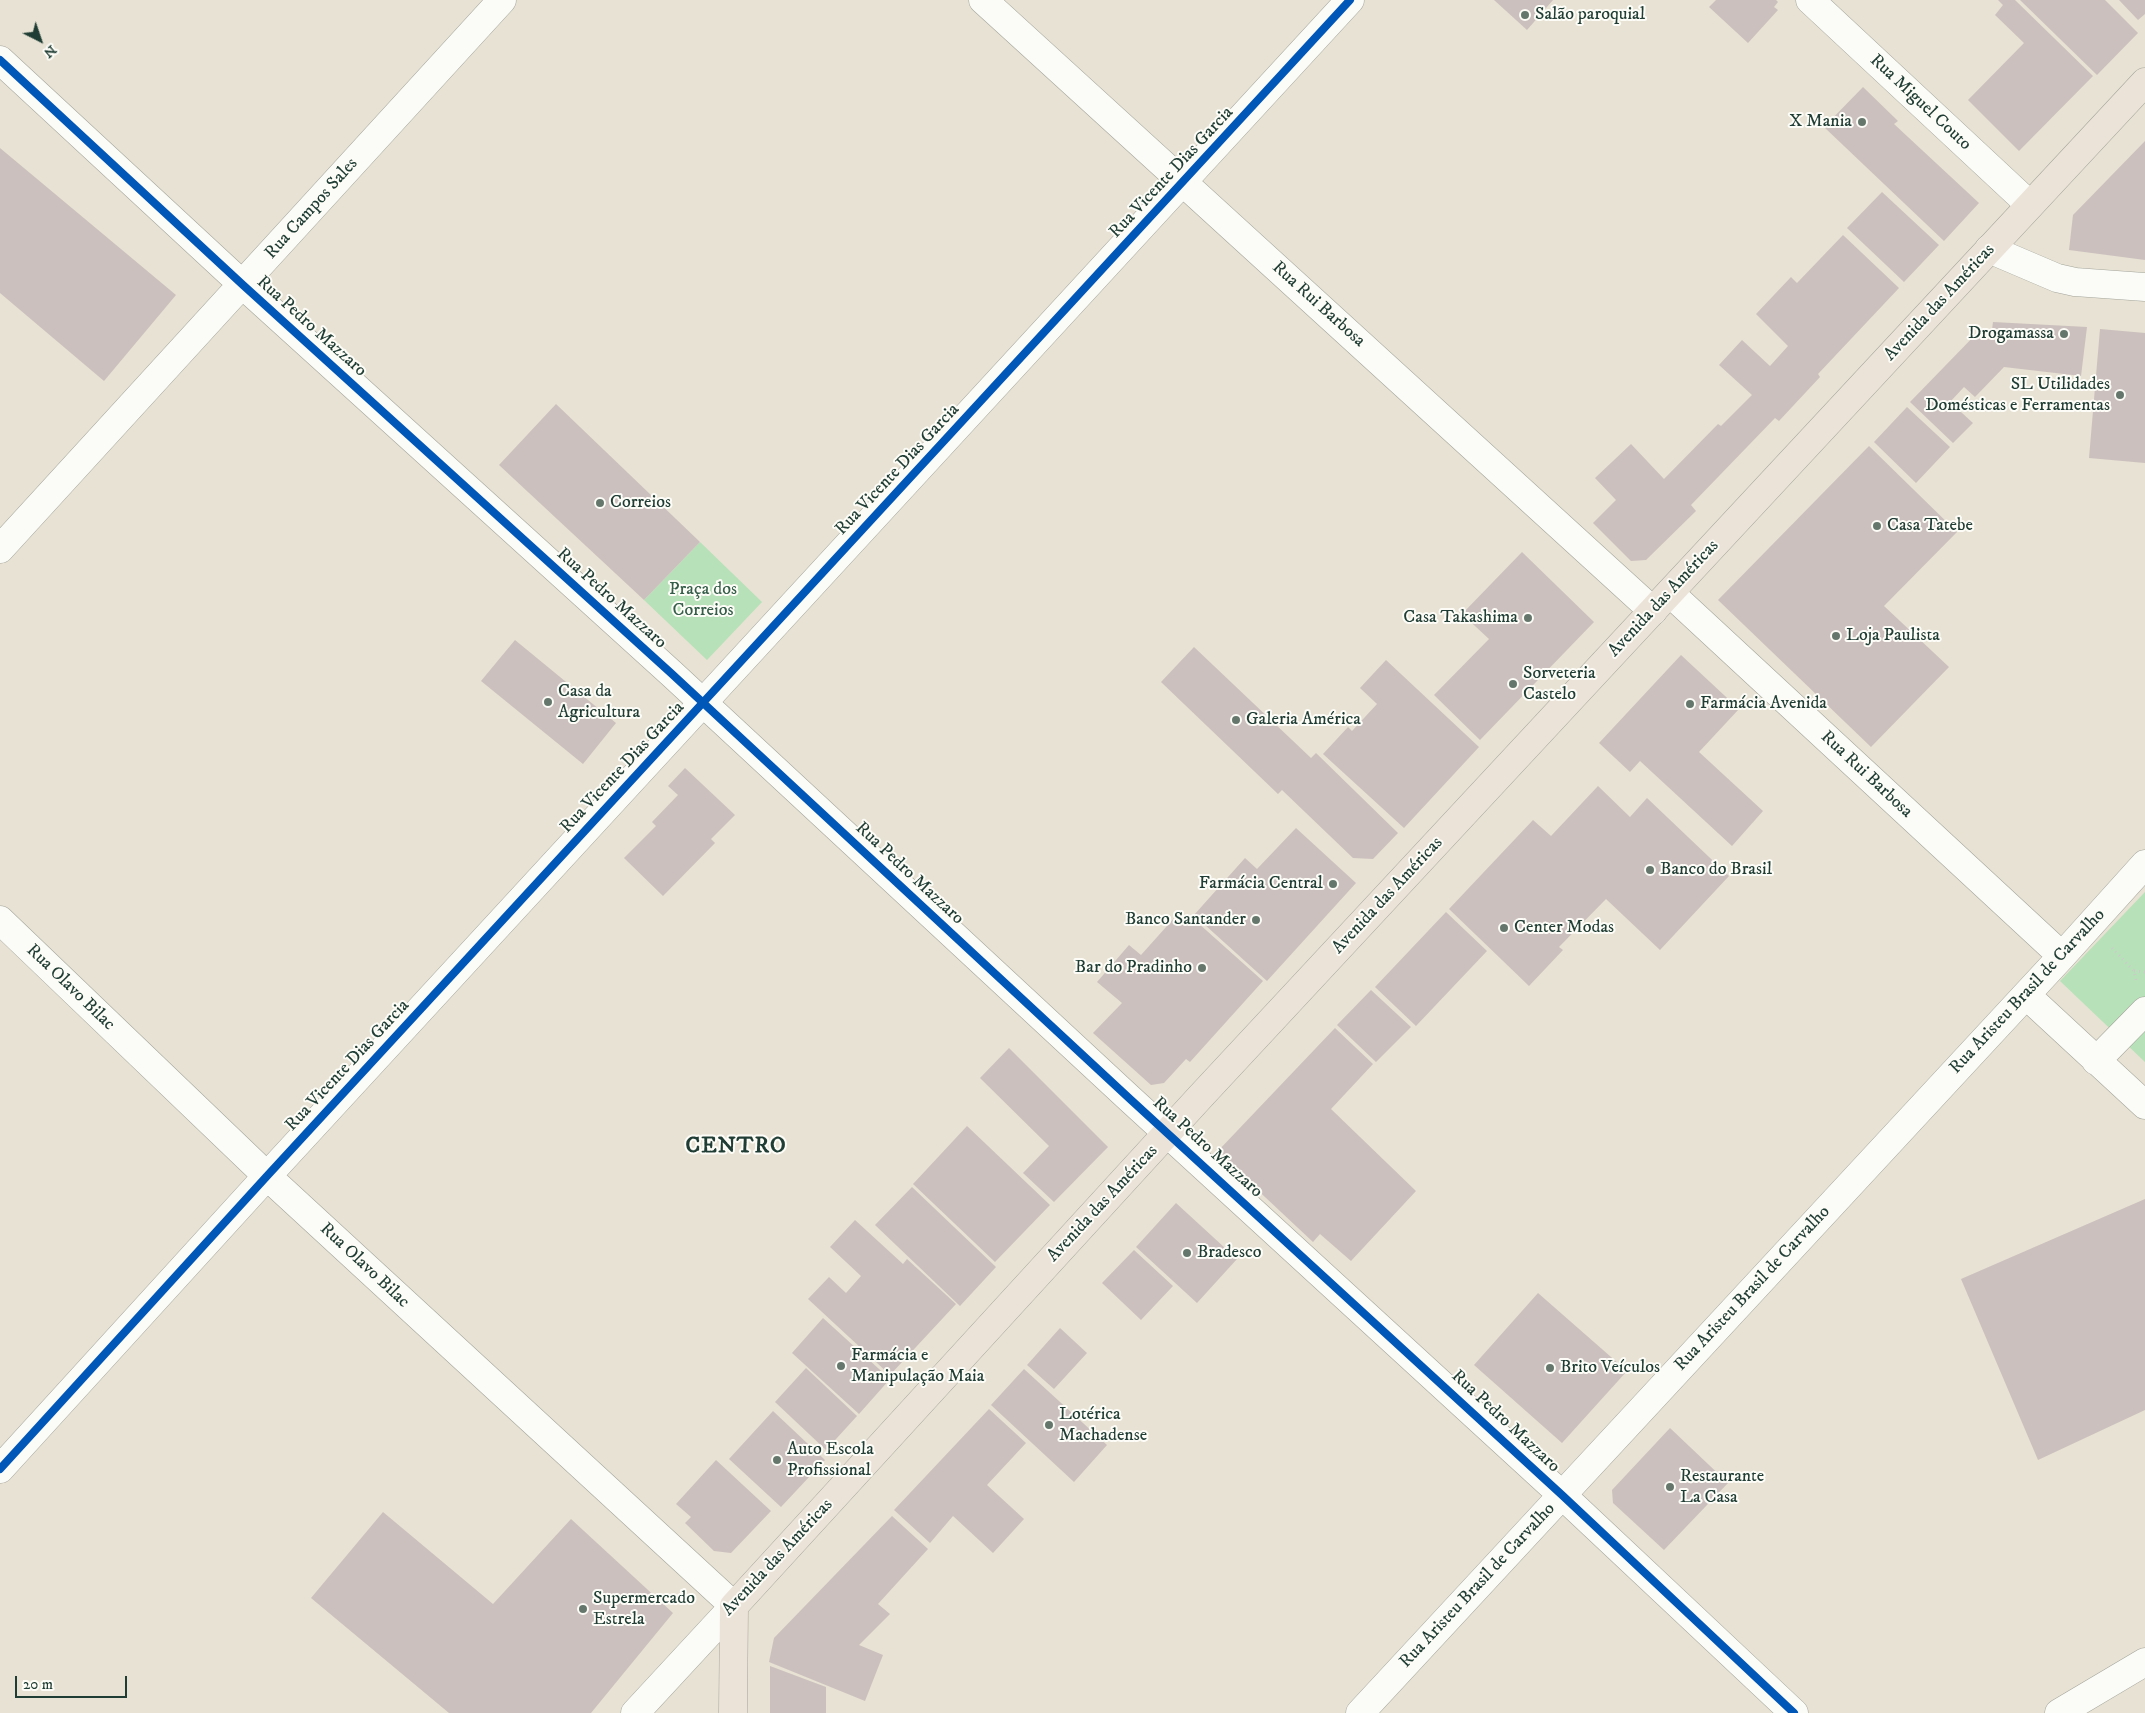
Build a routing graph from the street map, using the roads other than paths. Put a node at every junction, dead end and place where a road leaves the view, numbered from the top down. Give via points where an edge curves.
1 (502, 0) edge
2 (983, 0) edge
3 (1350, 0) edge
4 (1810, 0) edge
5 (0, 60) edge
6 (2145, 82) edge
7 (1183, 183) junction
8 (2030, 206) junction
9 (1989, 249) junction
10 (243, 285) junction
11 (2145, 287) edge
12 (0, 550) edge
13 (1661, 602) junction
14 (703, 703) junction
15 (2145, 864) edge
16 (0, 920) edge
17 (2062, 956) junction
18 (2026, 995) junction
19 (2143, 1013) edge
20 (2096, 1061) junction
21 (2145, 1105) edge
22 (1168, 1132) junction
23 (267, 1176) junction
24 (0, 1469) edge
25 (1562, 1495) junction
26 (734, 1606) junction
27 (2145, 1662) edge
28 (635, 1713) edge
29 (733, 1713) edge
30 (1360, 1713) edge
31 (1794, 1713) edge
32 (2059, 1713) edge

1 - 10 street, Rua Campos Sales
2 - 7 street, Rua Rui Barbosa
3 - 7 street, Rua Vicente Dias Garcia
4 - 8 street, Rua Miguel Couto
5 - 10 street, Rua Pedro Mazzaro
6 - 8 main road, Avenida das Américas
7 - 13 street, Rua Rui Barbosa
7 - 14 street, Rua Vicente Dias Garcia
8 - 9 main road, Avenida das Américas
9 - 11 street via 2057,278
9 - 13 main road, Avenida das Américas
10 - 12 street, Rua Campos Sales
10 - 14 street, Rua Pedro Mazzaro
13 - 17 street, Rua Rui Barbosa
13 - 22 main road, Avenida das Américas
14 - 22 street, Rua Pedro Mazzaro
14 - 23 street, Rua Vicente Dias Garcia
15 - 17 street, Rua Aristeu Brasil de Carvalho
16 - 23 street, Rua Olavo Bilac
17 - 18 street, Rua Aristeu Brasil de Carvalho
18 - 20 street
18 - 25 street, Rua Aristeu Brasil de Carvalho
19 - 20 street
20 - 21 street
22 - 25 street, Rua Pedro Mazzaro
22 - 26 main road, Avenida das Américas
23 - 24 street, Rua Vicente Dias Garcia
23 - 26 street, Rua Olavo Bilac
25 - 30 street, Rua Aristeu Brasil de Carvalho
25 - 31 street, Rua Pedro Mazzaro
26 - 28 street, Avenida das Américas
26 - 29 main road
27 - 32 street

